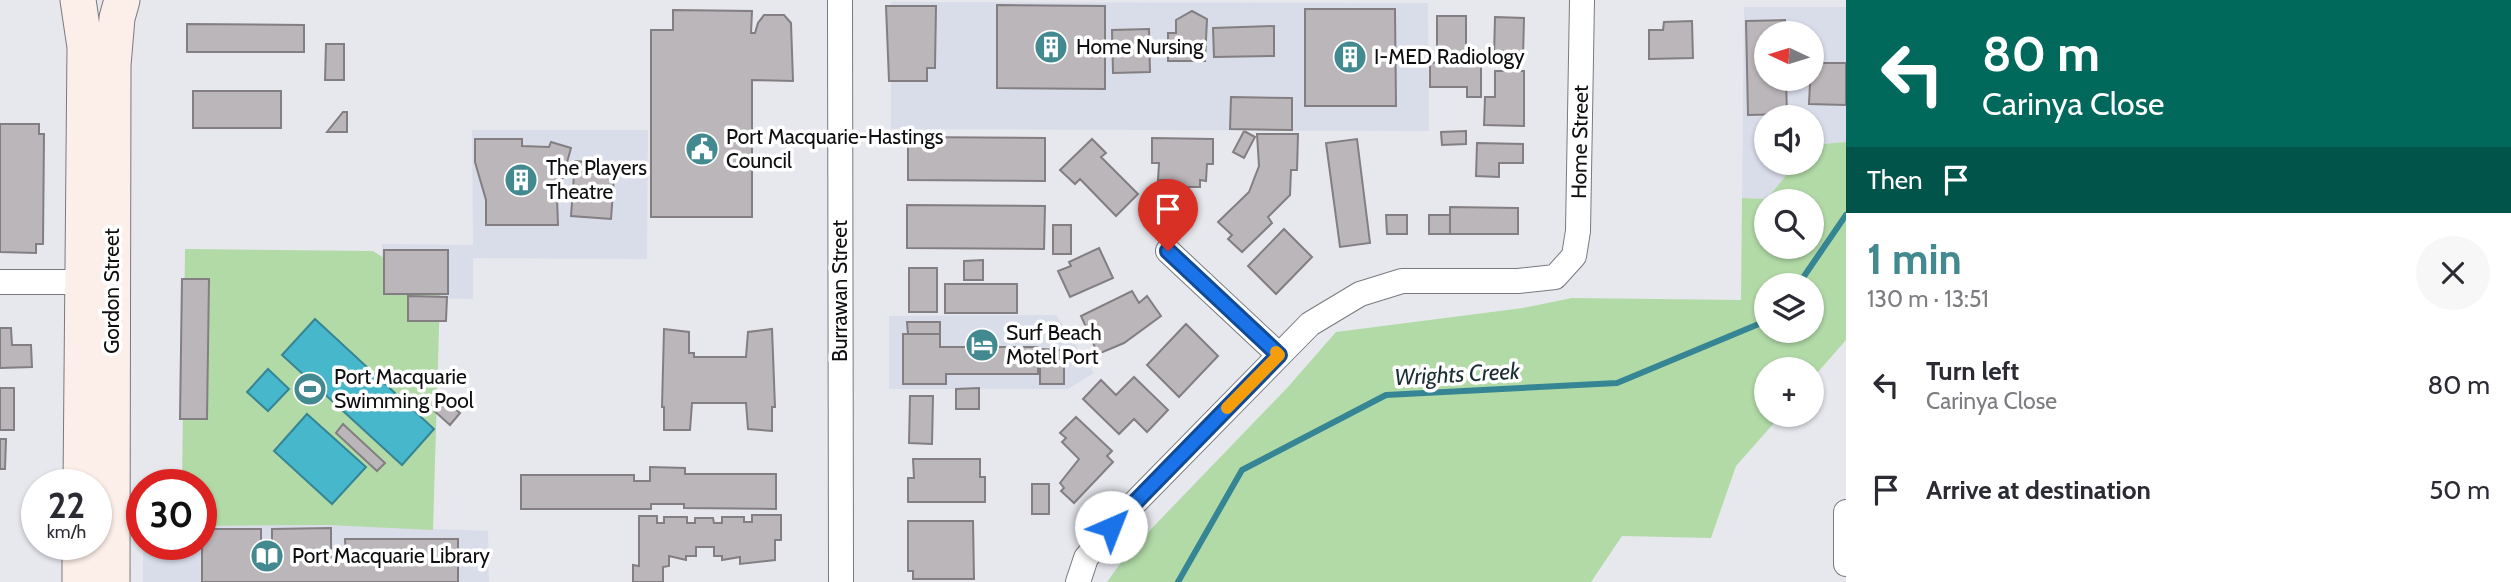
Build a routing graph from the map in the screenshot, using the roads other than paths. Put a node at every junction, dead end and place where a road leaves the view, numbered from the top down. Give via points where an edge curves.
1 (78, 0) edge
2 (122, 0) edge
3 (840, 0) edge
4 (1582, 0) edge
5 (1168, 251) dead end
6 (0, 282) edge
7 (83, 282) junction
8 (1279, 355) junction
9 (81, 469) edge
10 (1846, 512) edge
11 (80, 560) edge
12 (1846, 564) edge
13 (80, 582) edge
14 (112, 582) edge
15 (841, 582) edge
16 (1078, 582) edge

1 - 7 main road, Gordon Street via 85,47
2 - 14 main road, Gordon Street via 113,65
3 - 15 street, Burrawan Street
4 - 8 street, Home Street via 1574,256 1555,277 1402,281 1360,294 1310,324
5 - 8 street
6 - 7 street
7 - 9 main road, Gordon Street
8 - 16 street via 1111,527 1086,558
10 - 12 street
11 - 13 main road

